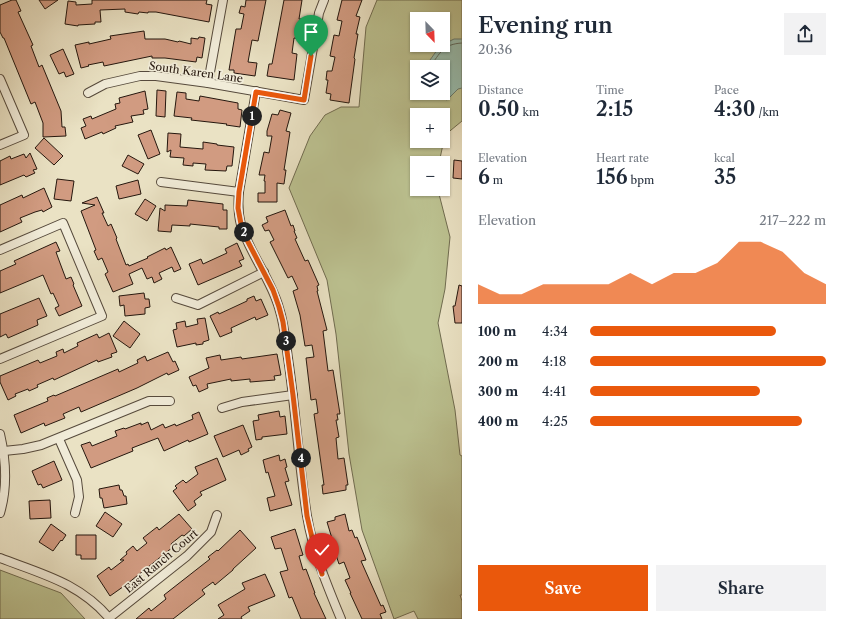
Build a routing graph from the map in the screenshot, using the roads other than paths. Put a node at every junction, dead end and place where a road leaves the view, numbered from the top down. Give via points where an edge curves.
1 (223, 0) edge
2 (324, 0) edge
3 (0, 78) edge
4 (208, 83) junction
5 (256, 92) junction
6 (88, 93) dead end
7 (0, 145) edge
8 (161, 182) dead end
9 (239, 192) junction
10 (0, 250) edge
11 (264, 272) junction
12 (176, 298) dead end
13 (0, 359) edge
14 (293, 395) junction
15 (170, 401) dead end
16 (222, 408) dead end
17 (0, 434) edge
18 (59, 439) junction
19 (4, 451) junction
20 (0, 513) edge
21 (75, 513) dead end
22 (217, 515) dead end
23 (0, 558) edge
24 (109, 618) edge
25 (341, 619) edge

1 - 4 street
2 - 5 street, South Karen Lane via 319,13 304,100
3 - 7 street via 24,135
4 - 5 street, South Karen Lane
4 - 6 street, South Karen Lane via 140,76 105,84
5 - 9 street
8 - 9 street
9 - 11 street via 241,224
10 - 13 street via 63,223 102,316
11 - 12 street via 198,305
11 - 14 street via 283,322
14 - 16 street via 242,402
14 - 25 street via 311,536 322,574
15 - 18 street via 149,401
17 - 19 street
18 - 19 street via 23,449
18 - 21 street via 77,480 80,497
19 - 20 street via 6,478
22 - 24 street, East Ranch Court via 211,532 187,556
23 - 24 street via 69,585 92,600

